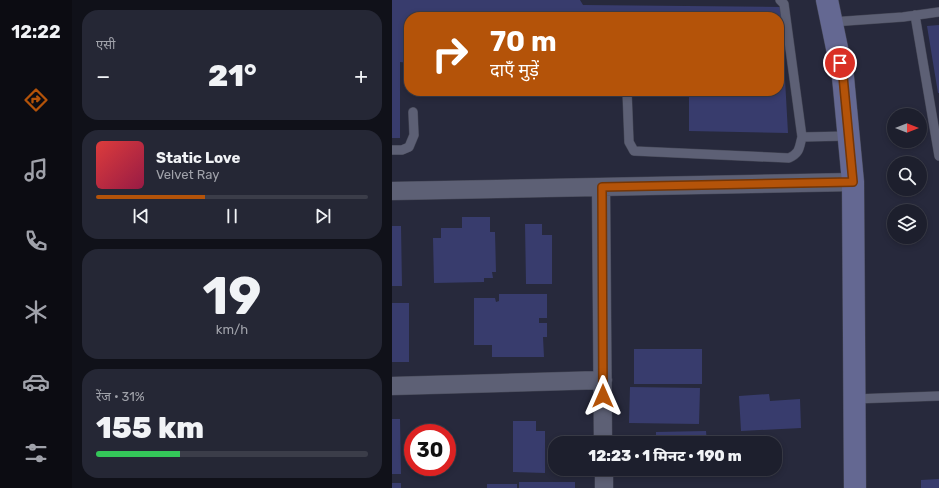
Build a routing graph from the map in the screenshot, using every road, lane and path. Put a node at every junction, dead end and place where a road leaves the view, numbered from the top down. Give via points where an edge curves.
1 (780, 0) edge
2 (827, 0) edge
3 (939, 12) edge
4 (915, 15) junction
5 (832, 22) junction
6 (627, 96) edge
7 (413, 112) dead end
8 (849, 136) junction
9 (802, 137) junction
10 (392, 150) edge
11 (939, 156) edge
12 (853, 182) junction
13 (602, 187) junction
14 (392, 191) edge
15 (603, 380) junction
16 (392, 386) edge
17 (939, 396) edge
18 (854, 399) junction
19 (603, 436) edge
20 (604, 476) edge
21 (604, 488) edge
22 (855, 488) edge

1 - 9 lane via 784,4
2 - 5 street
3 - 4 lane
4 - 5 lane
4 - 11 lane
5 - 8 street via 843,76
6 - 9 lane via 629,142 634,151 789,158 796,155
7 - 10 lane via 414,135 409,147
8 - 9 lane
8 - 12 street
12 - 13 street
12 - 18 street
13 - 14 street
13 - 15 street
15 - 16 street
15 - 19 street
17 - 18 lane
18 - 22 street
20 - 21 street

